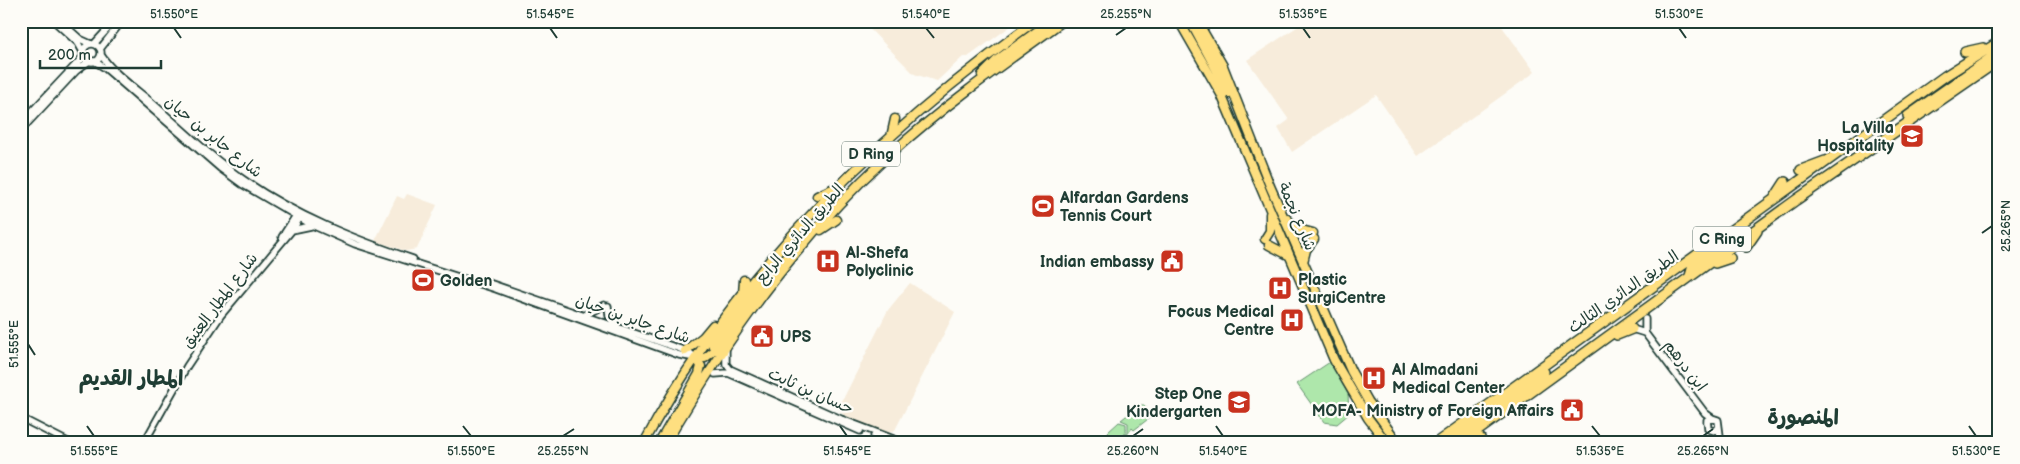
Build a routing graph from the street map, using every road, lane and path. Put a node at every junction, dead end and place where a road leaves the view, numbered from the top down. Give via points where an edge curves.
1 (54, 21) edge
2 (60, 21) edge
3 (115, 21) edge
4 (122, 21) edge
5 (1035, 21) edge
6 (1051, 21) edge
7 (1063, 21) edge
8 (1179, 21) edge
9 (1190, 21) edge
10 (1197, 21) edge
11 (92, 44) junction
12 (1996, 47) edge
13 (101, 52) junction
14 (1966, 52) dead end
15 (83, 54) junction
16 (1999, 60) edge
17 (91, 61) junction
18 (1974, 77) junction
19 (1922, 84) dead end
20 (1968, 90) dead end
21 (967, 91) junction
22 (1915, 99) junction
23 (1943, 99) junction
24 (1939, 109) dead end
25 (1244, 118) junction
26 (895, 119) dead end
27 (21, 123) edge
28 (21, 130) edge
29 (1888, 136) junction
30 (890, 137) junction
31 (1834, 158) junction
32 (1819, 169) junction
33 (1802, 170) dead end
34 (1785, 182) dead end
35 (836, 187) junction
36 (817, 196) dead end
37 (1772, 203) junction
38 (1270, 207) junction
39 (281, 208) junction
40 (1282, 212) junction
41 (299, 215) junction
42 (836, 220) dead end
43 (821, 225) junction
44 (1762, 225) junction
45 (314, 226) junction
46 (290, 229) junction
47 (809, 238) junction
48 (1746, 247) dead end
49 (390, 253) junction
50 (1290, 256) junction
51 (774, 257) junction
52 (1730, 258) dead end
53 (1304, 264) junction
54 (1708, 265) junction
55 (1670, 277) junction
56 (1691, 277) junction
57 (744, 280) dead end
58 (1654, 288) junction
59 (743, 294) junction
60 (1630, 297) dead end
61 (1659, 300) junction
62 (585, 315) junction
63 (725, 317) junction
64 (1645, 319) joint
65 (619, 328) junction
66 (1632, 329) joint
67 (1645, 333) junction
68 (1601, 342) junction
69 (722, 347) junction
70 (685, 351) junction
71 (1562, 353) junction
72 (1585, 354) junction
73 (696, 358) junction
74 (715, 374) dead end
75 (684, 375) junction
76 (1506, 382) dead end
77 (1498, 399) junction
78 (659, 400) dead end
79 (661, 413) junction
80 (21, 418) edge
81 (1710, 420) junction
82 (1714, 430) junction
83 (1480, 438) dead end
84 (1720, 440) edge
85 (646, 442) edge
86 (70, 443) edge
87 (144, 443) edge
88 (659, 443) edge
89 (666, 443) edge
90 (891, 443) edge
91 (904, 443) edge
92 (1387, 443) edge
93 (1398, 443) edge
94 (1436, 443) edge
95 (1449, 443) edge
96 (1461, 443) edge
97 (1470, 443) edge

1 - 15 street via 78,43
2 - 11 street via 80,39
3 - 11 street
4 - 13 street
5 - 30 main road, الطريق الدائري الرابع / D Ring via 979,62
6 - 21 main road via 997,60
7 - 21 main road, الطريق الدائري الرابع / D Ring
8 - 38 main road, شارع نجمة via 1209,69
9 - 25 main road
10 - 25 main road, شارع نجمة via 1223,66
11 - 13 street, شارع جابر بن حيان
11 - 15 street via 85,47
12 - 14 highway
12 - 22 highway, الطريق الدائري الثالث / C Ring
12 - 29 highway
13 - 17 street
13 - 41 street, شارع جابر بن حيان via 108,64 223,164
15 - 17 street, شارع جابر بن حيان
15 - 27 street
16 - 18 highway, الطريق الدائري الثالث / C Ring
17 - 28 street via 76,72
17 - 39 street, شارع جابر بن حيان via 105,68 220,168
18 - 20 highway
18 - 23 highway, الطريق الدائري الثالث / C Ring
19 - 22 highway
21 - 43 main road, الطريق الدائري الرابع / D Ring via 886,158
22 - 31 highway, الطريق الدائري الثالث / C Ring
23 - 24 highway
23 - 29 highway, الطريق الدائري الثالث / C Ring
25 - 40 main road, شارع نجمة
26 - 30 main road
29 - 44 highway, الطريق الدائري الثالث / C Ring
30 - 35 main road, الطريق الدائري الرابع / D Ring
31 - 32 highway, الطريق الدائري الثالث / C Ring
31 - 33 highway
32 - 37 highway, الطريق الدائري الثالث / C Ring
32 - 56 highway via 1802,189 1692,269
34 - 37 highway
35 - 36 main road
35 - 51 main road, الطريق الدائري الرابع / D Ring
37 - 55 highway, الطريق الدائري الثالث / C Ring
38 - 50 main road, شارع نجمة
38 - 50 main road via 1267,242
39 - 41 street, شارع جابر بن حيان
39 - 46 street
40 - 53 main road, شارع نجمة
40 - 53 main road via 1298,229 1314,236 1306,250
41 - 45 street, شارع جابر بن حيان
41 - 46 street, شارع المطار العتيق
41 - 49 street, شارع جابر بن حيان
42 - 47 main road
43 - 47 main road, الطريق الدائري الرابع / D Ring
43 - 69 main road via 812,228 752,299
44 - 48 highway
44 - 54 highway, الطريق الدائري الثالث / C Ring
45 - 46 street
45 - 49 street, شارع جابر بن حيان via 355,244
46 - 87 street, شارع المطار العتيق via 216,323 187,366
47 - 69 main road, الطريق الدائري الرابع / D Ring
49 - 62 street, شارع جابر بن حيان
49 - 73 street, شارع جابر بن حيان via 679,355
50 - 92 main road, شارع نجمة via 1342,375
51 - 59 main road, الطريق الدائري الرابع / D Ring
51 - 69 main road via 769,269 714,342 713,346
52 - 54 highway
53 - 93 main road, شارع نجمة via 1356,382
54 - 56 highway, الطريق الدائري الثالث / C Ring
55 - 58 highway, الطريق الدائري الثالث / C Ring
55 - 72 highway via 1669,286 1612,327
56 - 61 highway, الطريق الدائري الثالث / C Ring
57 - 59 main road
58 - 60 highway
58 - 71 highway, الطريق الدائري الثالث / C Ring
59 - 63 main road, الطريق الدائري الرابع / D Ring
61 - 64 highway
61 - 68 highway, الطريق الدائري الثالث / C Ring
62 - 65 street, شارع جابر بن حيان
62 - 65 street via 606,306 609,316
63 - 70 main road
63 - 73 main road, الطريق الدائري الرابع / D Ring
64 - 67 street, ابن درهم
65 - 70 street, شارع جابر بن حيان
66 - 67 street, ابن درهم
66 - 68 highway
67 - 81 street, ابن درهم
68 - 72 highway, الطريق الدائري الثالث / C Ring
69 - 73 main road via 705,358
69 - 89 main road, الطريق الدائري الرابع / D Ring
69 - 91 street, حسان بن ثابت via 730,369 841,419
70 - 73 street, شارع جابر بن حيان
71 - 77 highway, الطريق الدائري الثالث / C Ring
71 - 95 highway via 1530,384
72 - 96 highway, الطريق الدائري الثالث / C Ring
73 - 75 main road, الطريق الدائري الرابع / D Ring
73 - 88 main road via 701,366 699,374
74 - 90 street, حسان بن ثابت via 728,373
75 - 79 main road, الطريق الدائري الرابع / D Ring
75 - 85 main road via 690,374 692,378
76 - 77 highway
77 - 94 highway, الطريق الدائري الثالث / C Ring
78 - 79 main road
79 - 85 main road, الطريق الدائري الرابع / D Ring
80 - 86 street
81 - 82 street via 1707,427
81 - 82 street via 1719,422
82 - 84 street
83 - 97 highway

